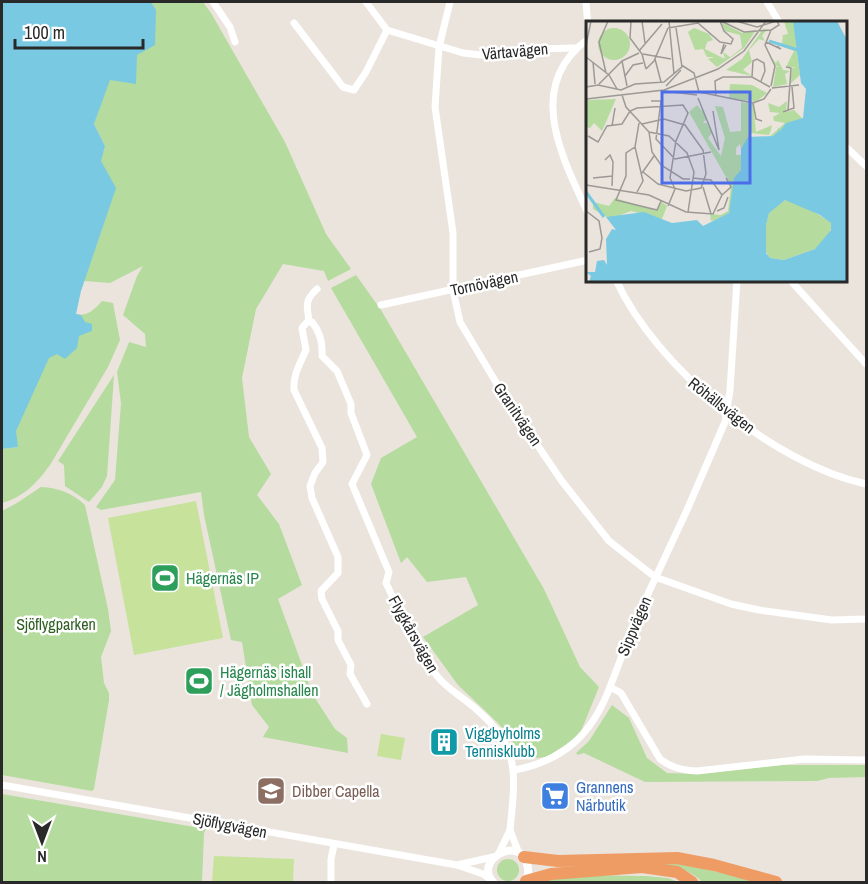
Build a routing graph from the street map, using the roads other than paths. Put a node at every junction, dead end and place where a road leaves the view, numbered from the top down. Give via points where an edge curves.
1 (213, 2) edge
2 (366, 2) edge
3 (450, 2) edge
4 (586, 2) edge
5 (767, 2) edge
6 (587, 21) edge
7 (777, 21) edge
8 (294, 23) dead end
9 (387, 30) junction
10 (586, 40) edge
11 (235, 42) dead end
12 (439, 47) junction
13 (575, 48) junction
14 (847, 148) edge
15 (867, 166) edge
16 (586, 208) edge
17 (586, 260) edge
18 (617, 282) edge
19 (737, 282) edge
20 (792, 282) edge
21 (317, 290) dead end
22 (453, 290) junction
23 (381, 304) dead end
24 (309, 321) junction
25 (867, 364) edge
26 (728, 411) junction
27 (867, 484) edge
28 (655, 577) junction
29 (867, 619) edge
30 (610, 687) junction
31 (368, 704) dead end
32 (867, 760) edge
33 (515, 770) junction
34 (2, 785) edge
35 (510, 830) junction
36 (334, 844) junction
37 (521, 854) junction
38 (496, 855) junction
39 (458, 865) junction
40 (491, 881) edge
41 (529, 881) edge
42 (331, 882) edge
43 (692, 882) edge
44 (776, 882) edge

1 - 11 street
2 - 9 street
3 - 12 street, Granitvägen
4 - 6 street
5 - 7 street
8 - 9 street via 343,87 354,90
9 - 12 street, Värtavägen
10 - 13 street
12 - 13 street, Värtavägen via 491,56
12 - 22 street, Granitvägen via 435,106 453,233
13 - 16 street via 553,90 554,124 557,142
14 - 15 street
17 - 22 street, Tornövägen
18 - 26 street, Röhällsvägen via 665,355
19 - 26 street, Sippvägen
20 - 25 street
21 - 24 street via 306,307
22 - 23 street, Tornövägen
22 - 28 street, Granitvägen via 460,322 470,342 561,480 609,541
24 - 31 street via 302,328 306,350 293,379 294,390 322,448 323,462 310,486 338,557 338,573 321,591 322,599 351,664 350,674
24 - 33 street, Flygkårsvägen via 320,335 322,356 337,371 362,437 367,455 352,484 389,572 386,583 438,678 494,724
26 - 27 street, Röhällsvägen via 800,459 833,475
26 - 28 street, Sippvägen
28 - 29 street, Granitvägen via 759,610 832,620
28 - 30 street, Sippvägen
30 - 32 street via 621,693 660,759 682,770 804,759
30 - 33 street, Sippvägen via 604,704 579,739 548,760
33 - 35 street, Flygkårsvägen
34 - 36 street, Sjöflygvägen
35 - 37 street, Flygkårsvägen
35 - 38 street, Flygkårsvägen
36 - 39 street, Sjöflygvägen
36 - 42 street
37 - 38 street via 509,850
37 - 41 street via 528,865
37 - 44 highway via 558,861 677,858
38 - 39 street, Sjöflygvägen
38 - 40 street via 488,870
39 - 40 street, Sjöflygvägen
41 - 43 highway via 551,874 642,867 677,872

